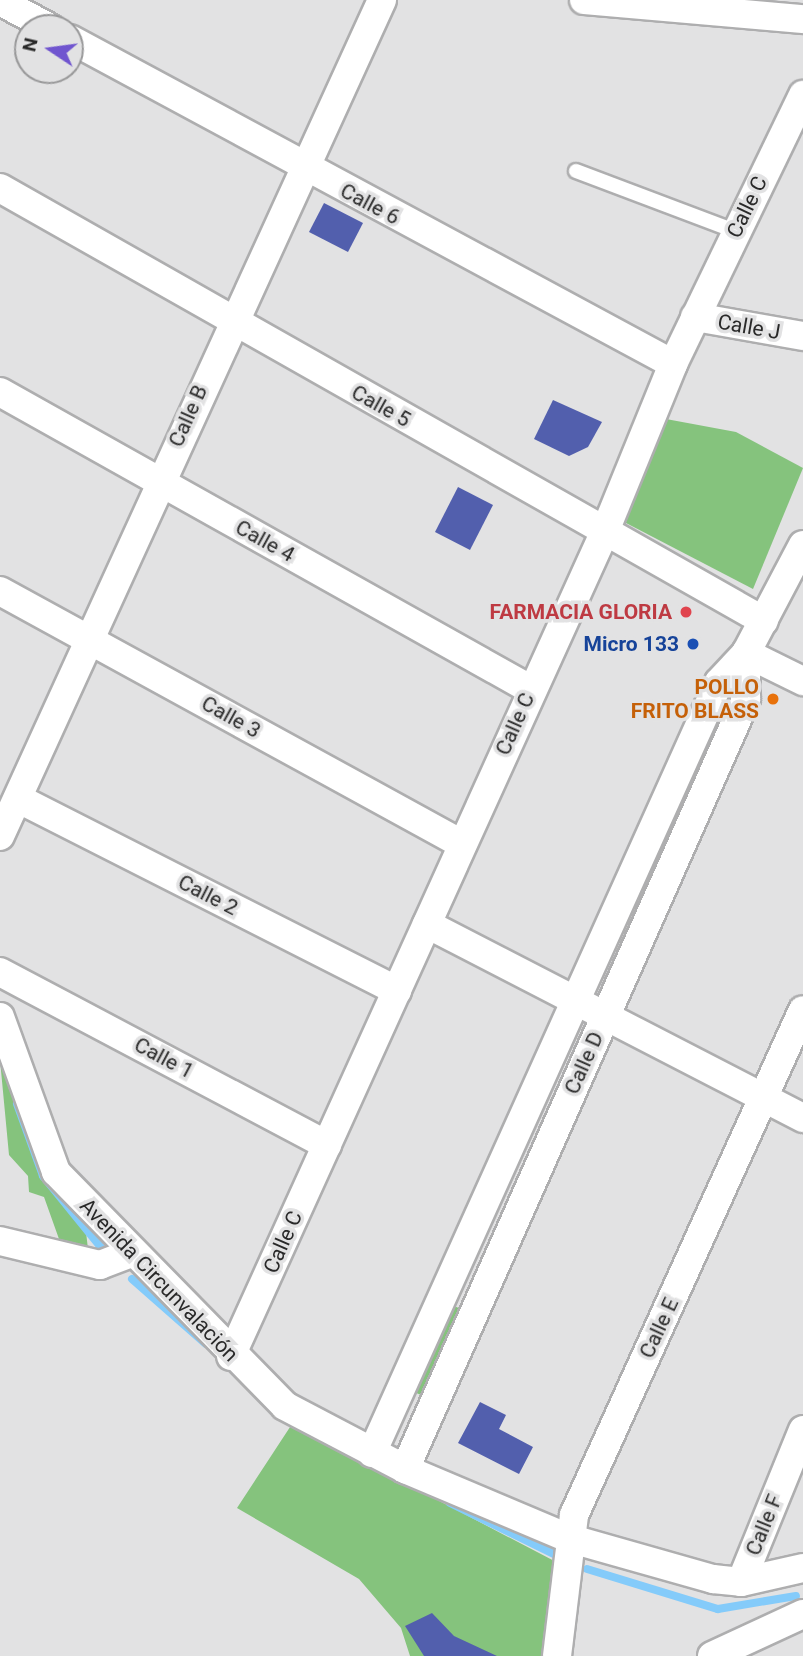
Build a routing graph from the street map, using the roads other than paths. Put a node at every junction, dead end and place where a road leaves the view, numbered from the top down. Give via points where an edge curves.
1 (382, 0) edge
2 (584, 0) edge
3 (0, 1) edge
4 (24, 14) edge
5 (803, 19) edge
6 (84, 47) edge
7 (803, 95) edge
8 (790, 149) edge
9 (307, 170) junction
10 (576, 171) dead end
11 (0, 188) edge
12 (735, 231) junction
13 (695, 317) junction
14 (230, 321) junction
15 (803, 336) edge
16 (673, 364) junction
17 (0, 392) edge
18 (159, 482) junction
19 (605, 531) junction
20 (803, 544) edge
21 (0, 591) edge
22 (764, 621) junction
23 (90, 640) junction
24 (746, 653) junction
25 (803, 681) edge
26 (530, 689) junction
27 (19, 800) junction
28 (0, 836) edge
29 (462, 844) junction
30 (427, 924) junction
31 (0, 972) edge
32 (397, 991) junction
33 (578, 999) junction
34 (803, 1010) edge
35 (606, 1013) junction
36 (0, 1017) edge
37 (764, 1099) junction
38 (803, 1118) edge
39 (327, 1145) junction
40 (0, 1241) edge
41 (129, 1254) junction
42 (232, 1356) junction
43 (803, 1430) edge
44 (372, 1453) junction
45 (405, 1469) junction
46 (568, 1538) junction
47 (803, 1568) edge
48 (741, 1582) junction
49 (803, 1614) edge
50 (557, 1656) edge
51 (712, 1656) edge

1 - 9 street, Calle B
2 - 5 street
3 - 4 street
6 - 9 street, Calle 6
7 - 8 street, Calle C
8 - 12 street, Calle C
9 - 14 street, Calle B
9 - 16 street, Calle 6
10 - 12 lane
11 - 14 street, Calle 5
12 - 13 street, Calle C
13 - 15 street, Calle J
13 - 16 street, Calle C
14 - 18 street, Calle B
14 - 19 street, Calle 5
16 - 19 street, Calle C
17 - 18 street, Calle 4
18 - 23 street, Calle B
18 - 26 street, Calle 4
19 - 22 street, Calle 5
19 - 26 street, Calle C
20 - 22 street, Calle D
21 - 23 street, Calle 3
22 - 24 street, Calle D
23 - 27 street, Calle B
23 - 29 street, Calle 3
24 - 25 street
24 - 33 street, Calle D via 719,682
24 - 35 street, Calle D via 746,698
26 - 29 street, Calle C
27 - 28 street, Calle B
27 - 32 street, Calle 2
29 - 30 street, Calle C
30 - 32 street, Calle C
30 - 33 street
31 - 39 street, Calle 1
32 - 39 street, Calle C
33 - 35 street
33 - 44 street, Calle D
34 - 37 street, Calle E
35 - 37 street
35 - 45 street, Calle D
36 - 41 street, Avenida Circunvalación via 56,1172
37 - 38 street
37 - 46 street, Calle E
39 - 42 street, Calle C
40 - 41 street via 100,1265
41 - 42 street, Avenida Circunvalación
42 - 44 street, Avenida Circunvalación via 285,1406
43 - 48 street, Calle F
44 - 45 street, Avenida Circunvalación
45 - 46 street, Avenida Circunvalación
46 - 48 street, Avenida Circunvalación
46 - 50 street, Calle E
47 - 48 street
49 - 51 street

